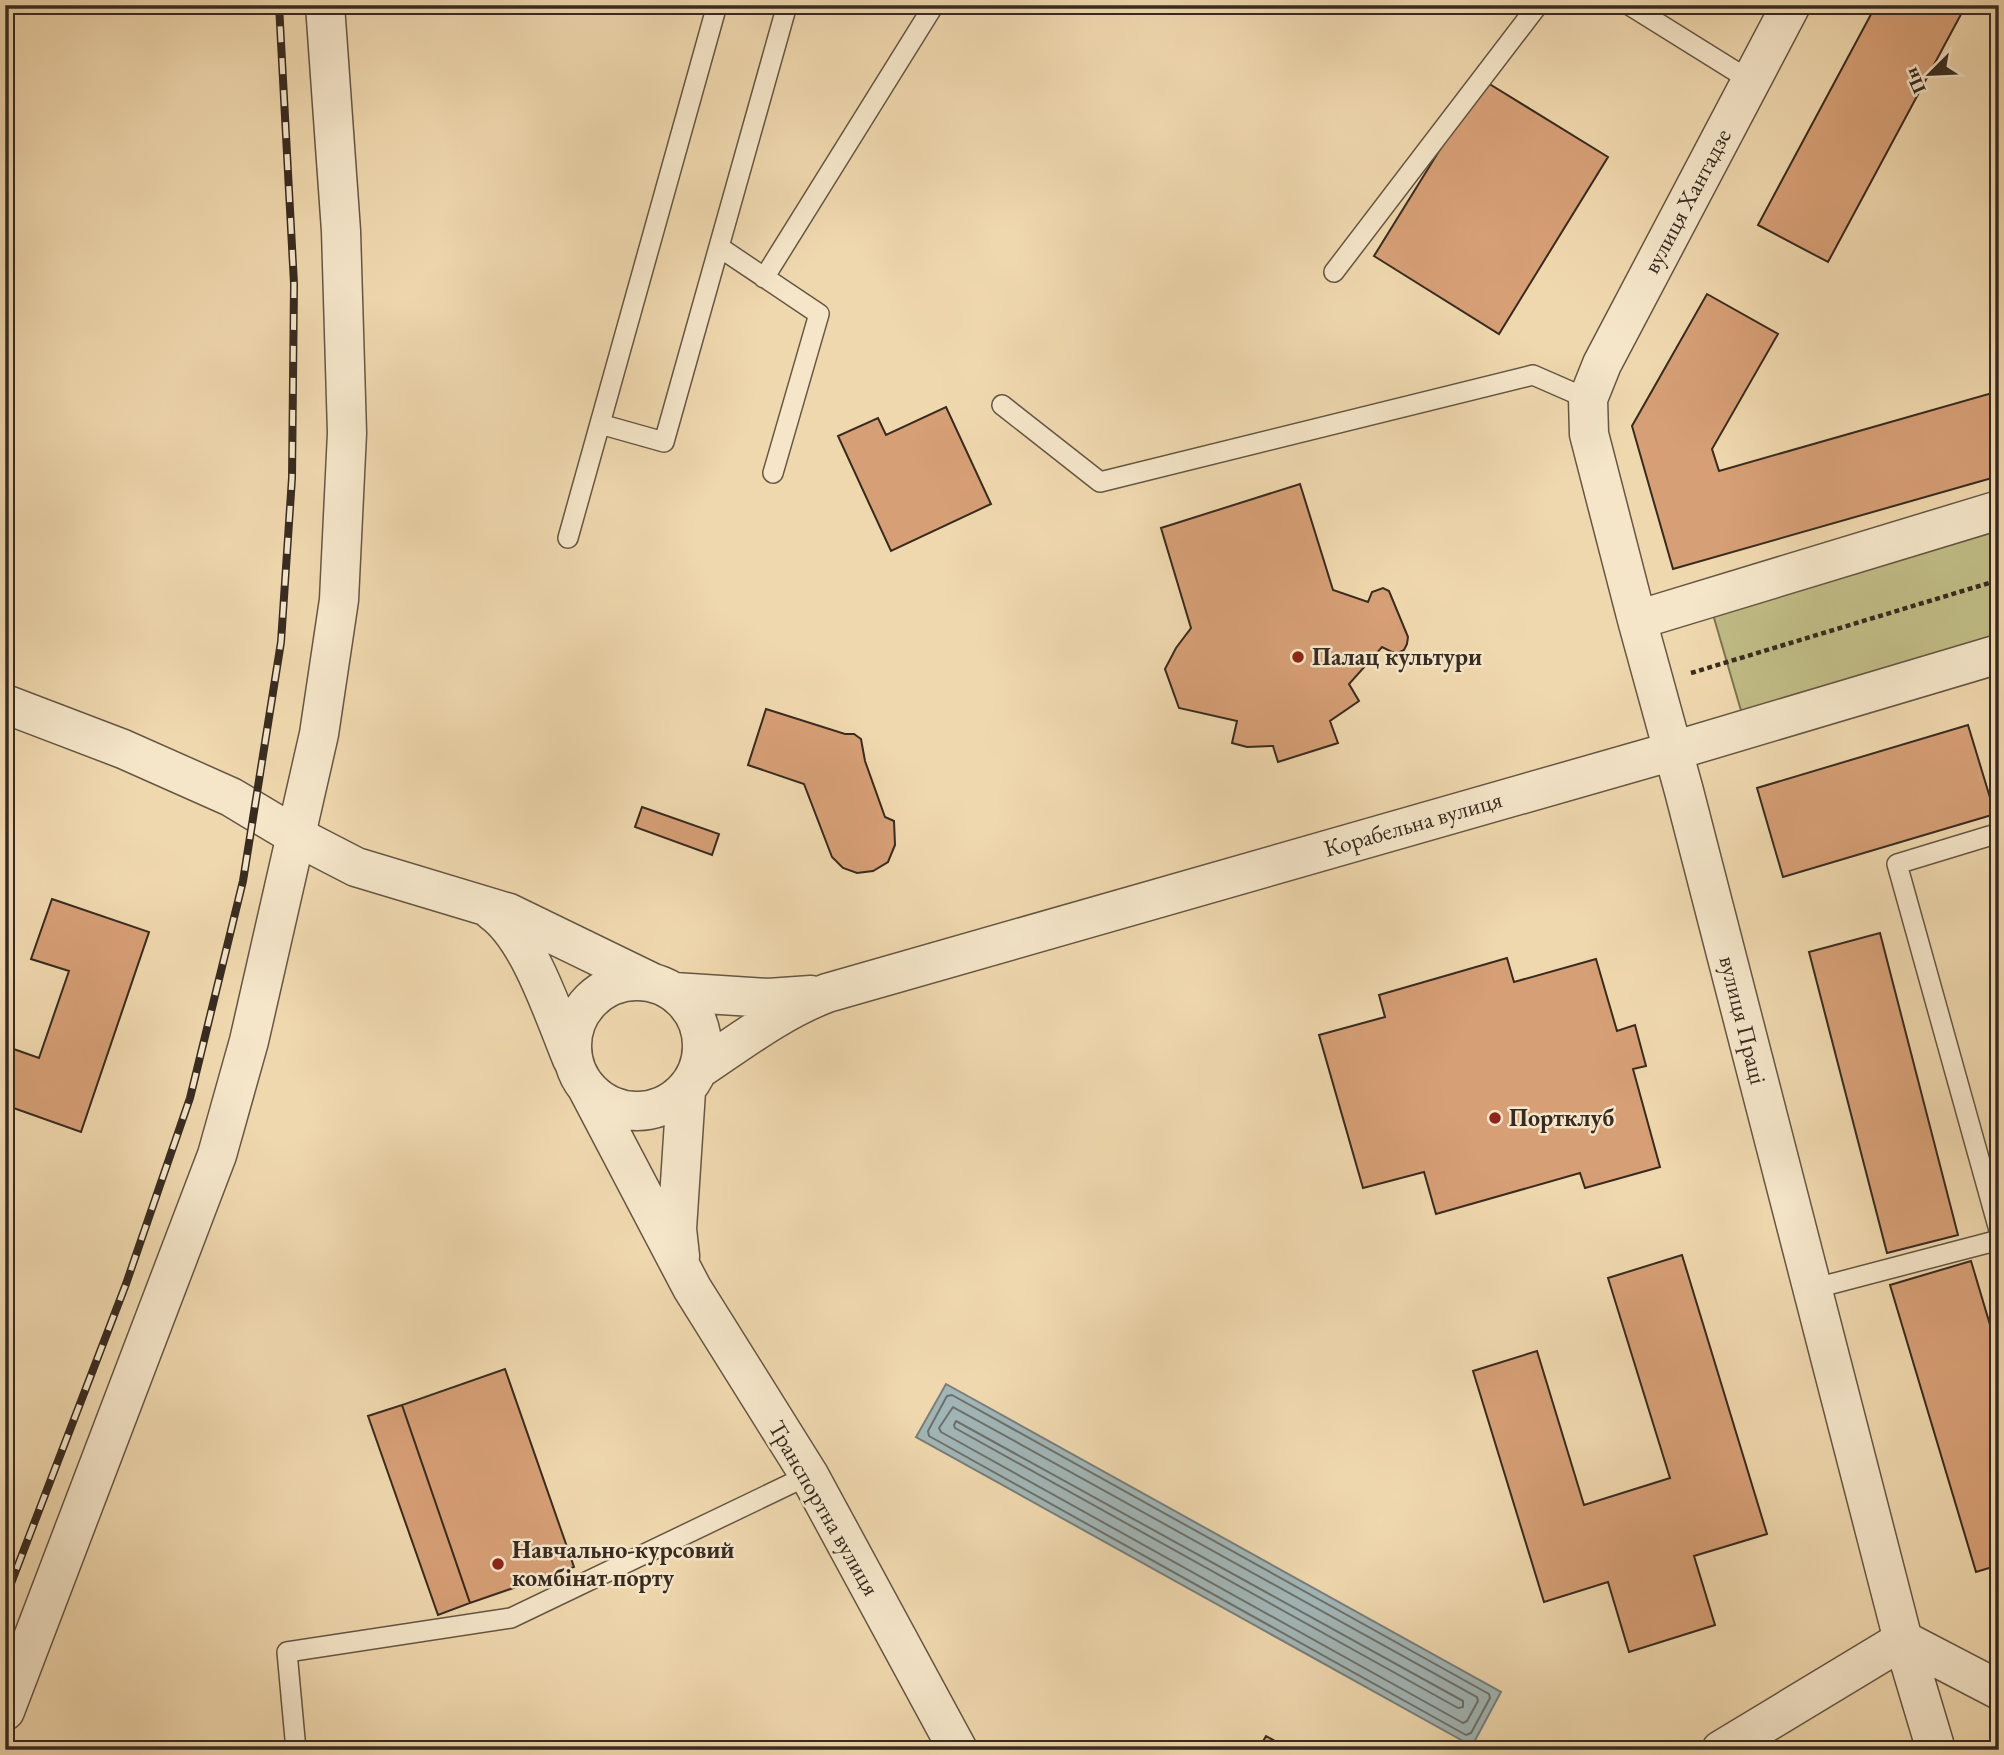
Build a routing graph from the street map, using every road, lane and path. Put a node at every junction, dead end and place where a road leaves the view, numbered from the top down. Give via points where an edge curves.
1 (325, 5) edge
2 (717, 5) edge
3 (787, 5) edge
4 (934, 5) edge
5 (1538, 5) edge
6 (1629, 5) edge
7 (1791, 5) edge
8 (1751, 81) junction
9 (719, 247) junction
10 (1334, 272) dead end
11 (764, 278) junction
12 (1588, 400) junction
13 (1002, 405) dead end
14 (600, 424) junction
15 (773, 473) dead end
16 (1999, 510) edge
17 (568, 538) dead end
18 (1999, 580) edge
19 (1637, 620) junction
20 (1999, 654) edge
21 (1655, 684) junction
22 (5, 704) edge
23 (1673, 751) junction
24 (1999, 833) edge
25 (296, 836) junction
26 (479, 902) junction
27 (663, 987) junction
28 (827, 993) junction
29 (581, 1078) junction
30 (692, 1081) junction
31 (1999, 1230) edge
32 (1999, 1240) edge
33 (684, 1271) junction
34 (1812, 1289) junction
35 (809, 1475) junction
36 (1903, 1640) junction
37 (1999, 1690) edge
38 (5, 1711) edge
39 (296, 1750) edge
40 (958, 1750) edge
41 (1721, 1750) edge
42 (1937, 1750) edge

1 - 25 street via 341,231 347,433 339,600 319,734
2 - 14 lane
3 - 9 lane
4 - 11 lane
5 - 10 lane
6 - 8 lane
7 - 8 street, вулиця Хантадзе
8 - 12 street, вулиця Хантадзе via 1602,364
9 - 11 lane
9 - 14 lane via 664,442
11 - 15 lane via 819,314
12 - 13 lane via 1533,375 1100,482
12 - 19 street, вулиця Праці via 1589,434
14 - 17 lane
16 - 19 street
18 - 21 path
19 - 21 street, вулиця Праці
20 - 23 street, Корабельна вулиця
21 - 23 street, вулиця Праці
22 - 25 street via 231,797
23 - 28 street, Корабельна вулиця
23 - 34 street, вулиця Праці
24 - 31 lane via 1897,864
25 - 26 street via 356,867
25 - 38 street via 249,1041 217,1155
26 - 27 street
26 - 29 street, Транспортна вулиця via 505,920 524,947
27 - 28 street via 768,998
27 - 29 street via 629,981 605,989 586,1004 572,1041
27 - 30 street via 690,1008 699,1024 703,1052
28 - 30 street via 780,1015
29 - 30 street via 603,1102 643,1112 668,1105
29 - 33 street, Транспортна вулиця
30 - 33 street, Транспортна вулиця via 677,1228
32 - 34 lane
33 - 35 street, Транспортна вулиця
34 - 36 street, вулиця Праці
35 - 39 lane via 511,1618 287,1652
35 - 40 street, Транспортна вулиця
36 - 37 street
36 - 41 street
36 - 42 street, вулиця Праці

